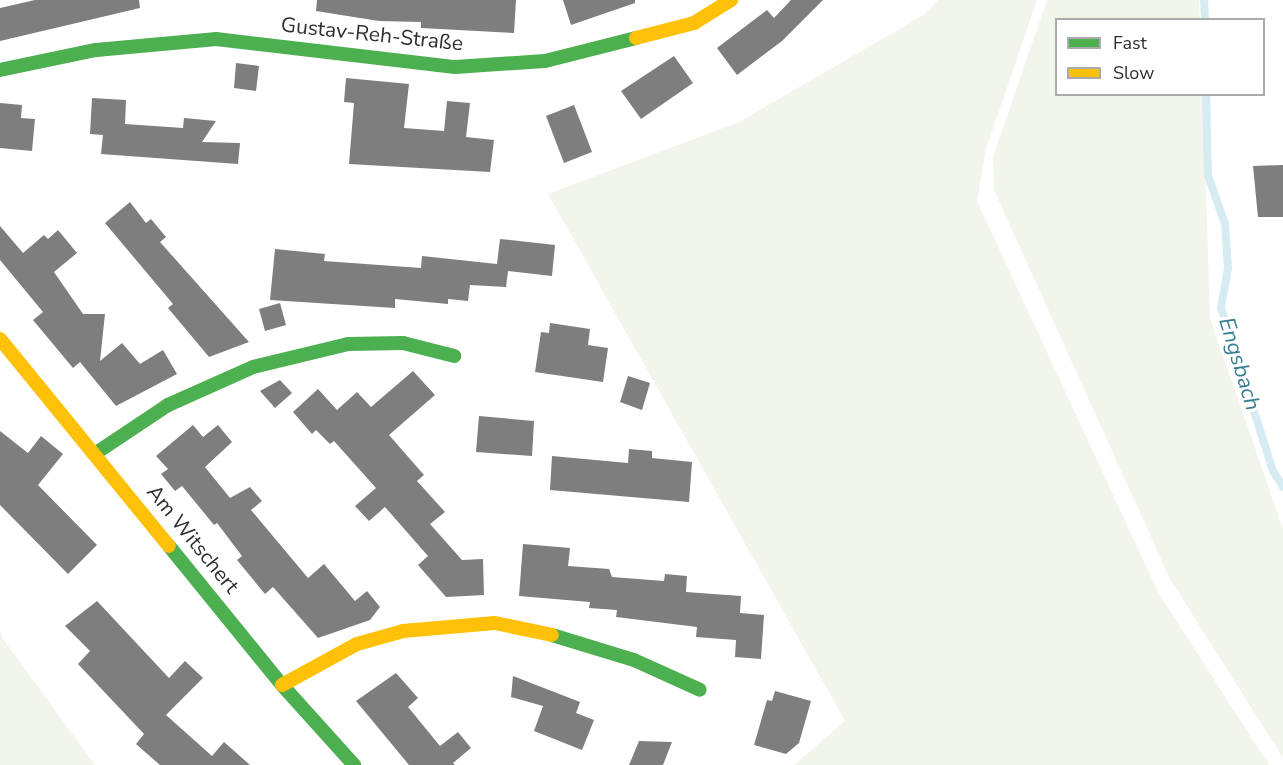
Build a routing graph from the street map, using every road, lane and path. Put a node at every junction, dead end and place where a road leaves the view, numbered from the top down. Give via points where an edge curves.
1 (731, 0) edge
2 (0, 70) edge
3 (0, 339) edge
4 (454, 356) dead end
5 (96, 453) junction
6 (282, 685) junction
7 (700, 690) dead end
8 (354, 765) edge

1 - 2 street, Gustav-Reh-Straße via 694,23 545,61 455,67 216,39 96,50
3 - 5 street, Am Witschert
4 - 5 street via 403,343 348,344 253,367 168,405
5 - 6 street, Am Witschert
6 - 7 street via 357,644 403,631 495,623 544,632 634,660
6 - 8 street, Am Witschert

